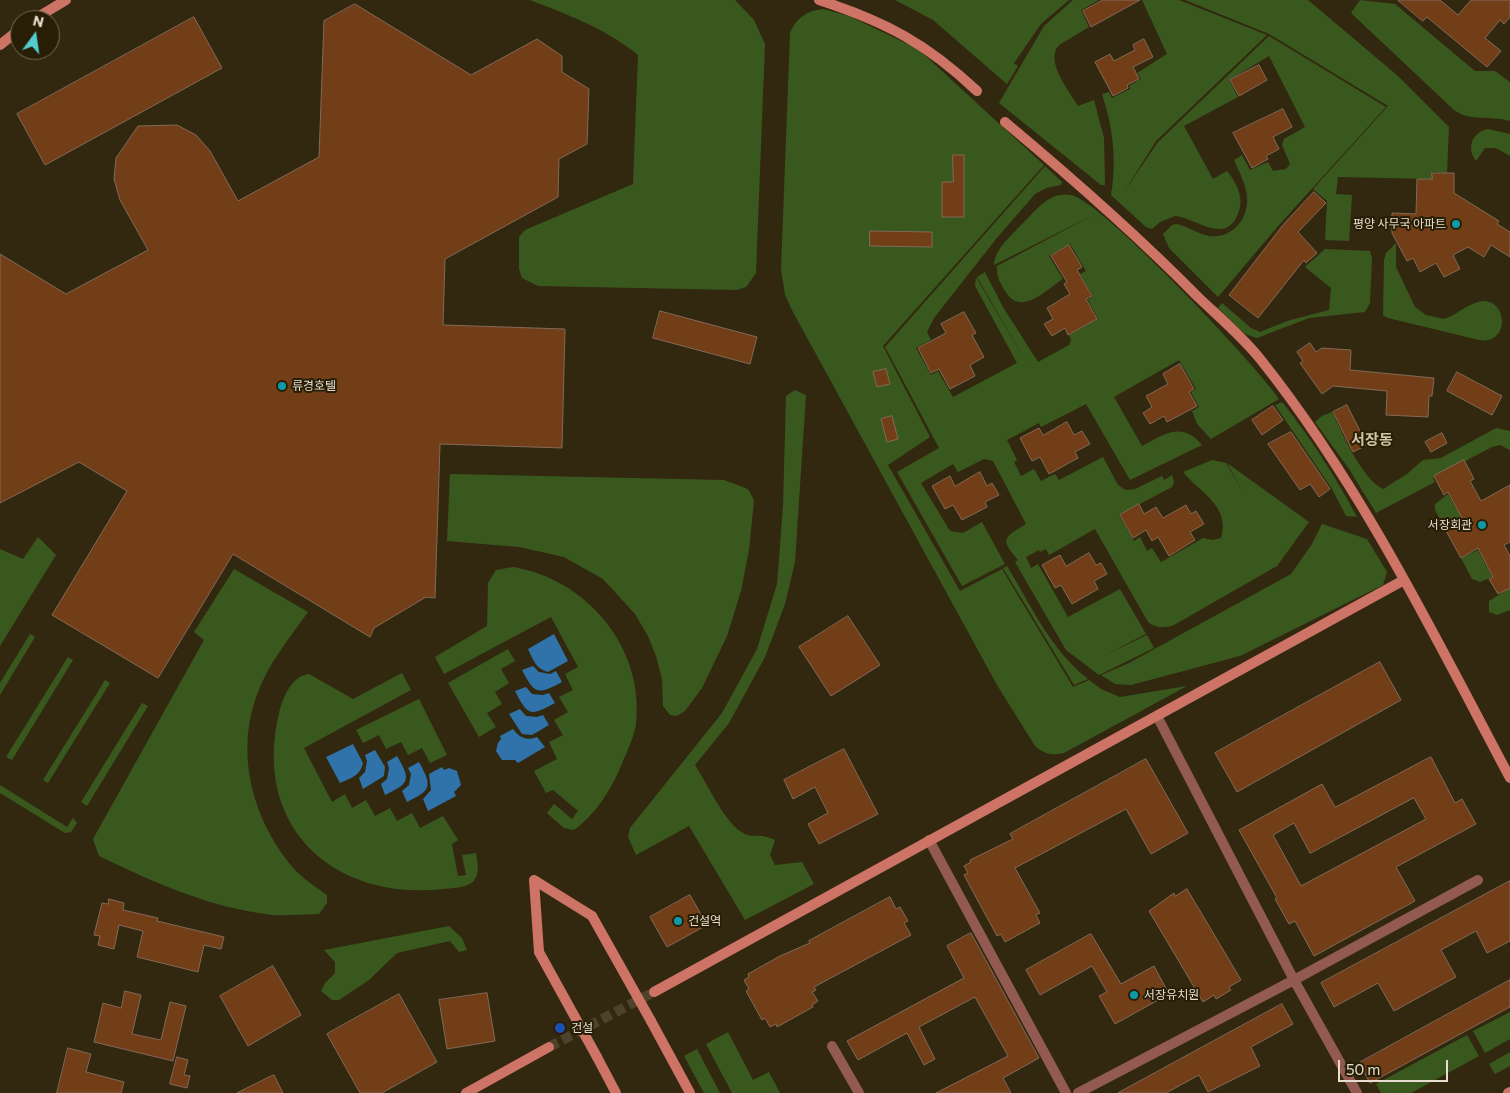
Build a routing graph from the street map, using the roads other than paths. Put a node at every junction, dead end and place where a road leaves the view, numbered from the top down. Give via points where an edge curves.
1 (66, 0) edge
2 (819, 0) edge
3 (50, 10) edge
4 (10, 37) edge
5 (0, 45) edge
6 (977, 91) dead end
7 (1005, 122) dead end
8 (1404, 580) junction
9 (1157, 716) junction
10 (1510, 778) edge
11 (930, 840) junction
12 (1478, 880) dead end
13 (1294, 980) junction
14 (654, 992) tunnel mouth
15 (832, 1046) dead end
16 (549, 1047) tunnel mouth
17 (466, 1093) edge
18 (616, 1093) edge
19 (690, 1093) edge
20 (859, 1093) edge
21 (1066, 1093) edge
22 (1078, 1093) edge
23 (1357, 1093) edge

1 - 3 street
2 - 6 street via 885,25 922,44
4 - 5 street
7 - 8 street via 1146,245 1259,358 1304,418 1376,528
8 - 9 street
8 - 10 street
9 - 11 street
9 - 13 street
11 - 14 street
11 - 21 street
12 - 13 street
13 - 22 street
13 - 23 street
15 - 20 street
16 - 17 street
18 - 19 street, bridge via 539,952 534,880 592,916

